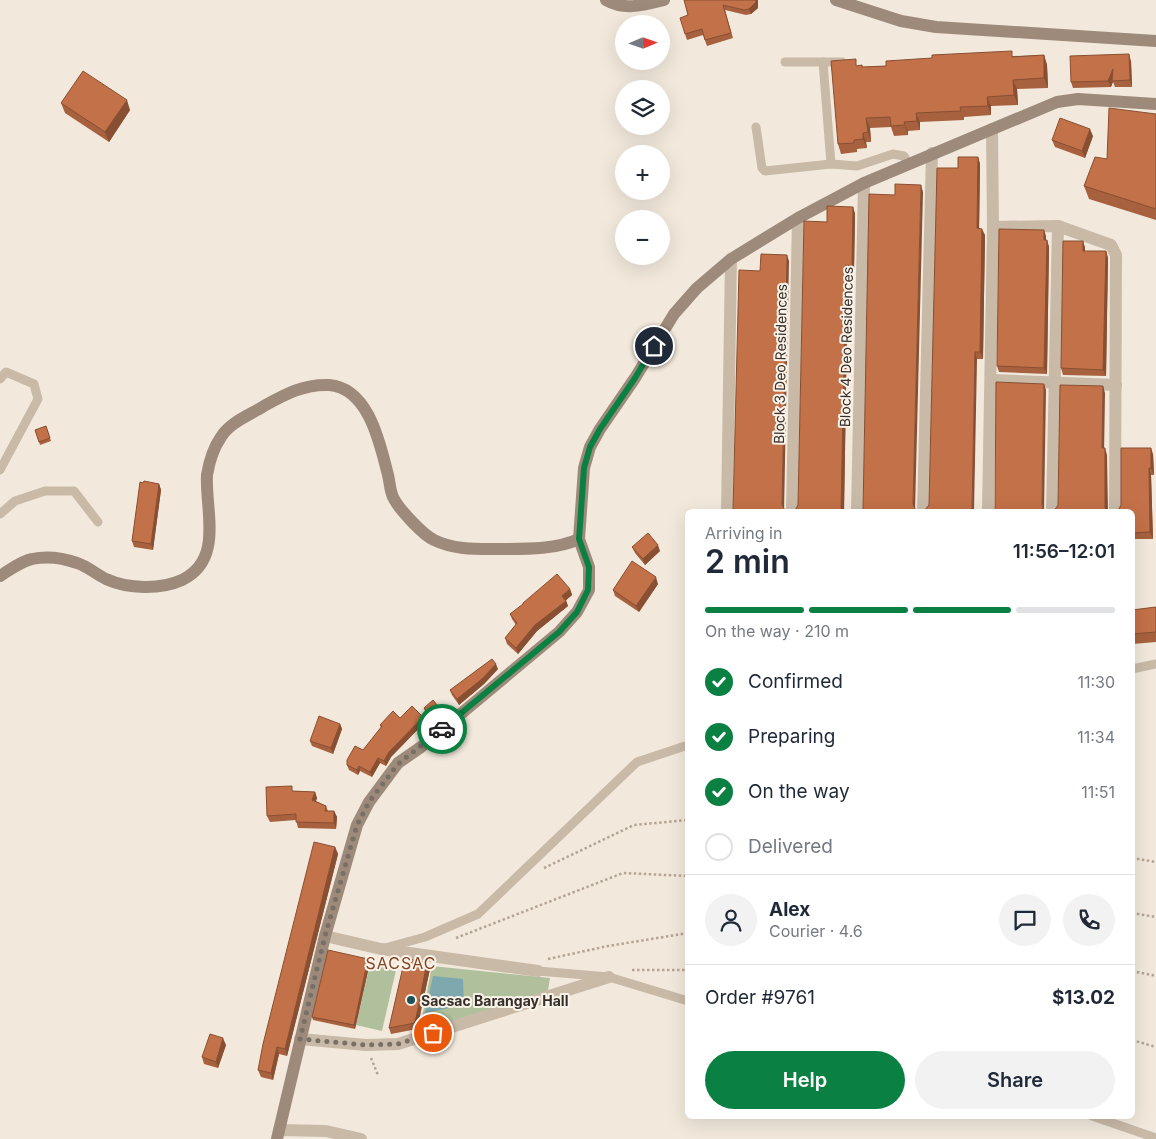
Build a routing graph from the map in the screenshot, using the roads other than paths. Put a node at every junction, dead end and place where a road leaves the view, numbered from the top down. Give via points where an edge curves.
1 (606, 0) edge
2 (664, 0) edge
3 (836, 0) edge
4 (1156, 41) edge
5 (785, 62) dead end
6 (823, 62) junction
7 (850, 62) edge
8 (1156, 104) edge
9 (756, 127) dead end
10 (992, 129) junction
11 (932, 153) junction
12 (908, 163) junction
13 (831, 164) junction
14 (864, 183) junction
15 (798, 218) junction
16 (993, 226) junction
17 (1058, 226) junction
18 (731, 259) junction
19 (0, 378) edge
20 (991, 380) junction
21 (1054, 382) junction
22 (1116, 385) junction
23 (0, 470) edge
24 (727, 509) edge
25 (792, 509) edge
26 (857, 509) edge
27 (923, 509) edge
28 (988, 509) edge
29 (1052, 509) edge
30 (1115, 509) edge
31 (0, 514) edge
32 (98, 522) dead end
33 (579, 539) junction
34 (0, 576) edge
35 (1156, 664) edge
36 (1135, 668) edge
37 (685, 746) edge
38 (325, 936) junction
39 (381, 949) junction
40 (538, 971) joint
41 (609, 977) junction
42 (685, 1000) edge
43 (300, 1039) junction
44 (1101, 1119) edge
45 (278, 1135) edge
46 (1156, 1138) edge
47 (361, 1139) edge

1 - 2 street via 627,7
3 - 4 street via 901,21 936,28
5 - 6 lane
6 - 7 lane
6 - 13 lane
8 - 10 street via 1067,100
9 - 13 lane via 765,171
10 - 11 street
10 - 16 street
11 - 12 street
11 - 27 street
12 - 13 lane via 904,156 893,154 857,166
12 - 14 street
14 - 15 street
14 - 26 street, Block 4 Deo Residences
15 - 18 street
15 - 25 street, Block 3 Deo Residences
16 - 17 street
16 - 20 street
17 - 21 street
17 - 22 street via 1110,245 1116,255
18 - 24 street
18 - 33 street via 674,314 590,447 584,468
19 - 23 lane via 6,372 34,384 38,399
20 - 21 street
20 - 28 street
21 - 22 street
21 - 29 street
22 - 30 street
31 - 32 lane via 15,501 45,491 74,491
33 - 34 street via 568,544 522,549 464,548 434,540 394,499 380,446 361,403 343,388 312,385 298,388 259,409 229,427 221,437 208,475 210,540 204,559 182,580 161,586 120,584 77,563 50,557 30,559
33 - 38 street via 589,567 588,590 577,612 545,644 398,764 369,802 357,825
35 - 36 lane
37 - 39 lane via 637,762 478,914 426,937
38 - 39 street
38 - 43 street
39 - 40 street
40 - 41 lane
41 - 42 lane
41 - 43 street via 398,1044 366,1045
43 - 45 street
44 - 46 lane
45 - 47 street via 326,1131

